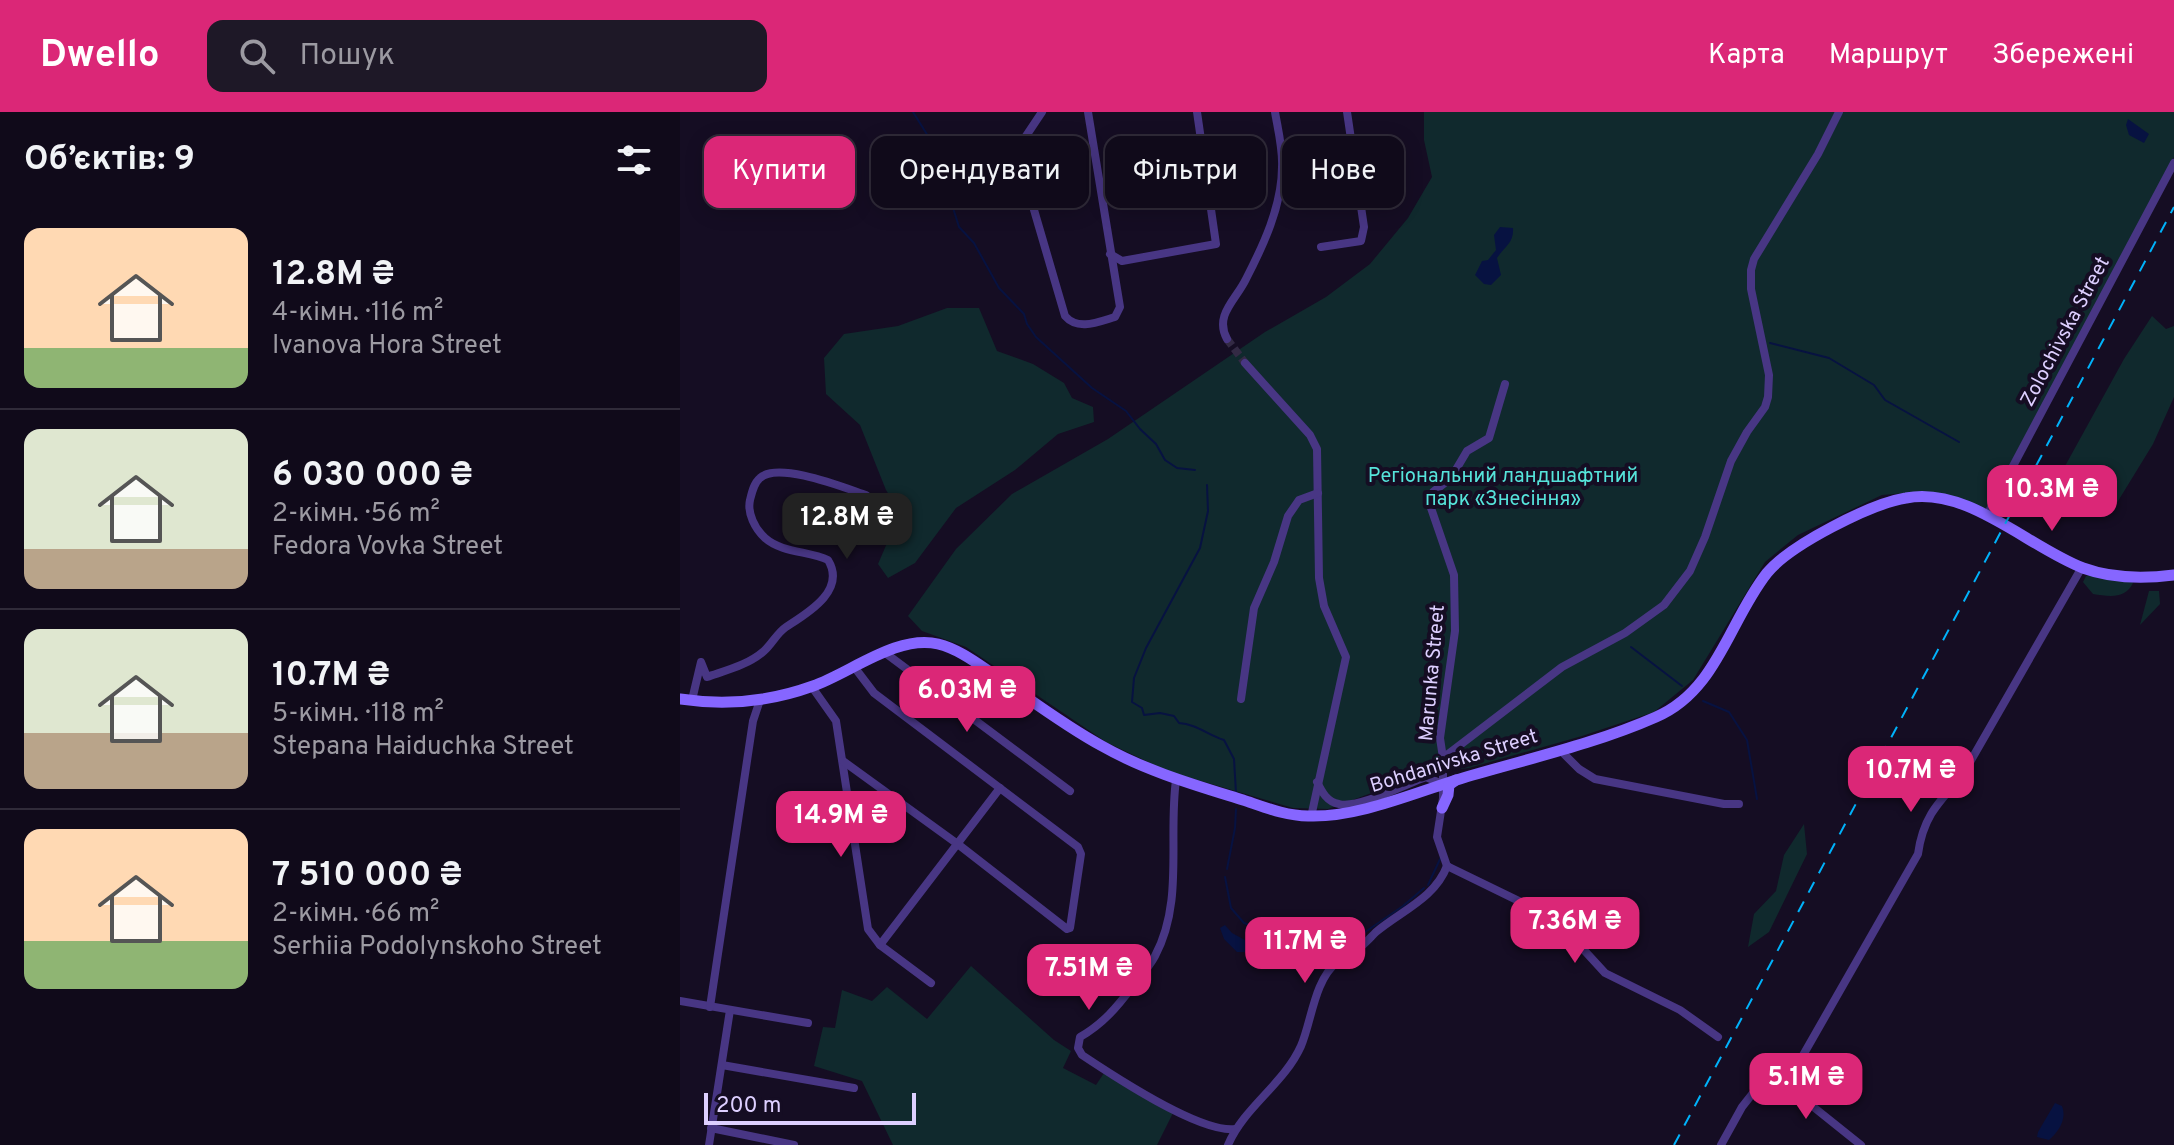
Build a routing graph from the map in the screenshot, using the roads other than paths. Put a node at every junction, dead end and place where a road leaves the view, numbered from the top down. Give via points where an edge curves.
1 (1042, 112) edge
2 (1088, 112) edge
3 (1197, 112) edge
4 (1275, 112) edge
5 (1347, 112) edge
6 (1839, 112) edge
7 (2174, 163) edge
8 (1321, 247) dead end
9 (1110, 254) junction
10 (1227, 339) dead end
11 (1245, 363) tunnel mouth
12 (1505, 384) dead end
13 (1318, 493) junction
14 (866, 495) dead end
15 (1987, 515) junction
16 (2082, 567) junction
17 (2174, 575) edge
18 (884, 652) junction
19 (855, 668) junction
20 (812, 687) junction
21 (1241, 699) dead end
22 (686, 700) edge
23 (760, 700) junction
24 (1560, 750) junction
25 (1443, 758) junction
26 (843, 761) junction
27 (1176, 780) junction
28 (1456, 780) junction
29 (1317, 782) junction
30 (1442, 784) junction
31 (1000, 788) junction
32 (1422, 790) junction
33 (1070, 791) dead end
34 (1739, 804) dead end
35 (1442, 808) junction
36 (1311, 817) junction
37 (959, 845) junction
38 (1447, 866) junction
39 (880, 945) junction
40 (931, 983) dead end
41 (680, 1001) edge
42 (710, 1007) junction
43 (730, 1010) junction
44 (808, 1023) dead end
45 (1718, 1037) dead end
46 (722, 1065) junction
47 (1786, 1085) junction
48 (854, 1088) dead end
49 (711, 1128) junction
50 (1235, 1129) junction
51 (709, 1145) edge
52 (794, 1145) edge
53 (1228, 1145) edge
54 (1721, 1145) edge
55 (1861, 1145) edge

1 - 9 street via 1018,155 1070,322 1083,325 1115,317 1120,307
2 - 9 street
3 - 9 street via 1216,244 1122,261
4 - 10 street via 1280,189 1258,254 1223,317
5 - 8 street via 1364,227 1361,241
6 - 25 street via 1754,259 1751,289 1769,375 1768,397 1731,461 1690,571 1656,611 1562,667
7 - 15 street, Zolochivska Street
11 - 13 street via 1315,443
12 - 25 street, Marunka Street via 1489,438 1467,451 1451,478 1433,492 1431,508 1455,593 1440,738
13 - 21 street via 1299,500 1288,516 1254,608
13 - 29 street via 1321,592 1346,657
14 - 22 street via 779,472 757,480 749,505 753,522 781,547 828,560 831,581 815,609 744,664 707,677 701,662
15 - 16 main road, Bohdanivska Street
15 - 24 main road, Bohdanivska Street via 1954,501 1908,497 1875,506 1799,547 1768,572 1714,666 1691,695 1640,724
16 - 17 main road, Bohdanivska Street via 2120,577
16 - 47 street via 1962,776 1923,824 1918,854
18 - 19 main road, Bohdanivska Street
18 - 27 main road, Bohdanivska Street via 913,642 951,649 1100,746
18 - 33 street
19 - 20 main road, Bohdanivska Street
19 - 31 street via 874,693
20 - 23 main road, Bohdanivska Street
20 - 26 street via 836,721
22 - 23 main road, Bohdanivska Street
23 - 42 street
24 - 28 main road, Bohdanivska Street
24 - 34 street via 1595,779
25 - 30 street
26 - 37 street
26 - 39 street via 868,929
27 - 36 main road, Bohdanivska Street
27 - 50 street via 1174,871 1162,941 1107,1019 1080,1037 1078,1048 1127,1084 1185,1115
28 - 30 main road, Bohdanivska Street
28 - 35 main road via 1449,785
29 - 30 street via 1323,794 1343,805 1426,777
29 - 36 street
30 - 32 main road, Bohdanivska Street
30 - 35 street
31 - 37 street
31 - 37 street via 1078,847 1072,924 1067,929
32 - 35 main road via 1435,794
32 - 36 main road, Bohdanivska Street
35 - 38 street via 1437,837
37 - 39 street
38 - 45 street via 1529,906 1605,973 1680,1010
38 - 50 street via 1432,891 1335,962 1287,1069
39 - 40 street
41 - 42 street
42 - 43 street
43 - 44 street
43 - 46 street
46 - 48 street
46 - 49 street
47 - 54 street via 1768,1074
47 - 55 street
49 - 51 street
49 - 52 street
50 - 53 street

